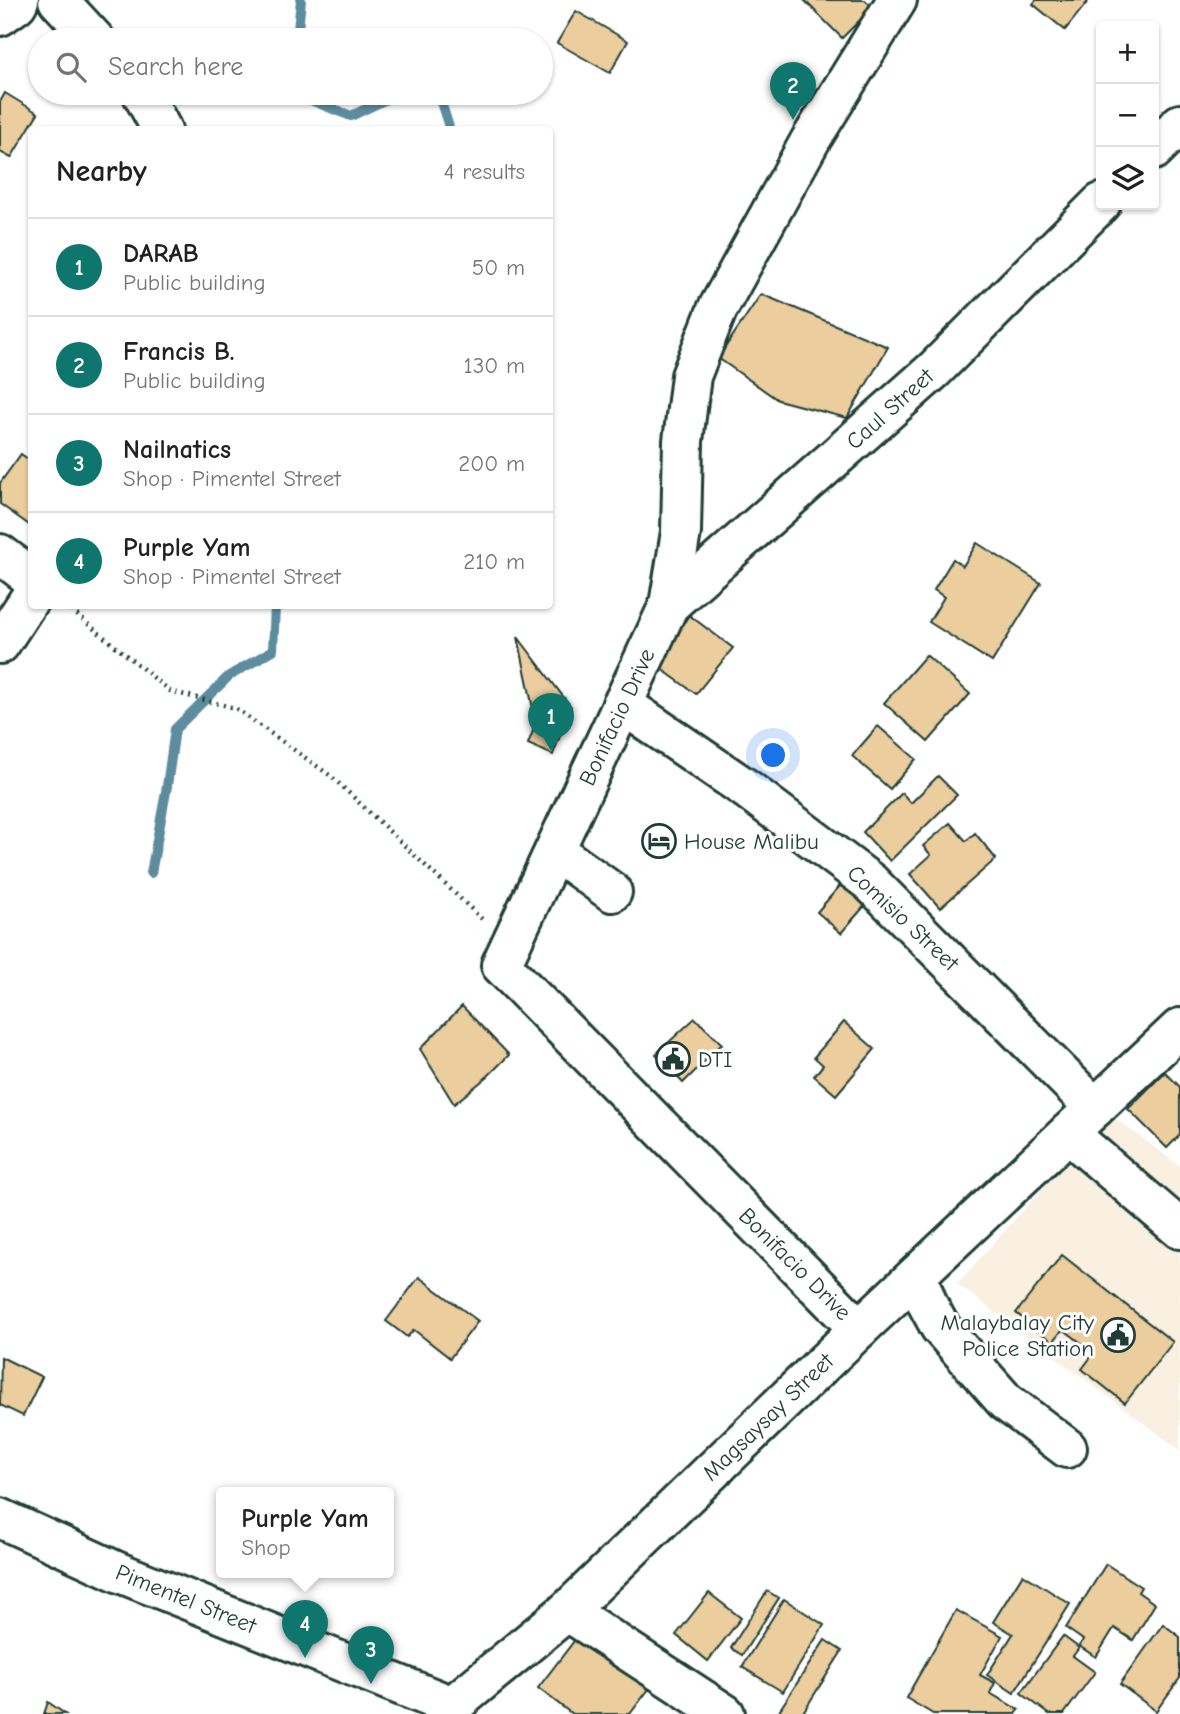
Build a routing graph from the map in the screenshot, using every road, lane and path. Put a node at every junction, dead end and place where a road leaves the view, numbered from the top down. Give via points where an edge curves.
1 (19, 0) edge
2 (58, 0) edge
3 (897, 0) edge
4 (0, 16) edge
5 (84, 28) edge
6 (148, 105) edge
7 (1180, 124) edge
8 (160, 126) edge
9 (1157, 147) edge
10 (1096, 208) edge
11 (0, 554) edge
12 (28, 575) edge
13 (28, 601) edge
14 (669, 605) junction
15 (70, 609) edge
16 (0, 644) edge
17 (622, 704) junction
18 (555, 851) junction
19 (612, 892) dead end
20 (510, 946) junction
21 (1180, 1028) edge
22 (1081, 1121) junction
23 (1180, 1229) edge
24 (918, 1275) junction
25 (859, 1329) junction
26 (1067, 1448) dead end
27 (0, 1518) edge
28 (567, 1611) junction
29 (448, 1710) edge
30 (725, 1714) edge

1 - 4 street
2 - 5 street
3 - 14 street, Bonifacio Drive via 810,141 717,310 691,376 683,441 681,532
6 - 8 street
7 - 9 street
10 - 14 street, Caul Street via 934,370
11 - 12 street
13 - 16 street
14 - 17 street, Bonifacio Drive
15 - 20 path via 170,691 235,708 331,776
17 - 18 street, Bonifacio Drive
17 - 22 street, Comisio Street via 748,790 870,882
18 - 19 street
18 - 20 street, Bonifacio Drive
20 - 25 street, Bonifacio Drive via 501,965
21 - 22 street, Magsaysay Street
22 - 23 street, Comisio Street
22 - 24 street, Magsaysay Street
24 - 25 street, Magsaysay Street
24 - 26 street via 940,1327 1005,1401
25 - 28 street, Magsaysay Street
27 - 29 street, Pimentel Street
28 - 29 street, Magsaysay Street
28 - 30 street

